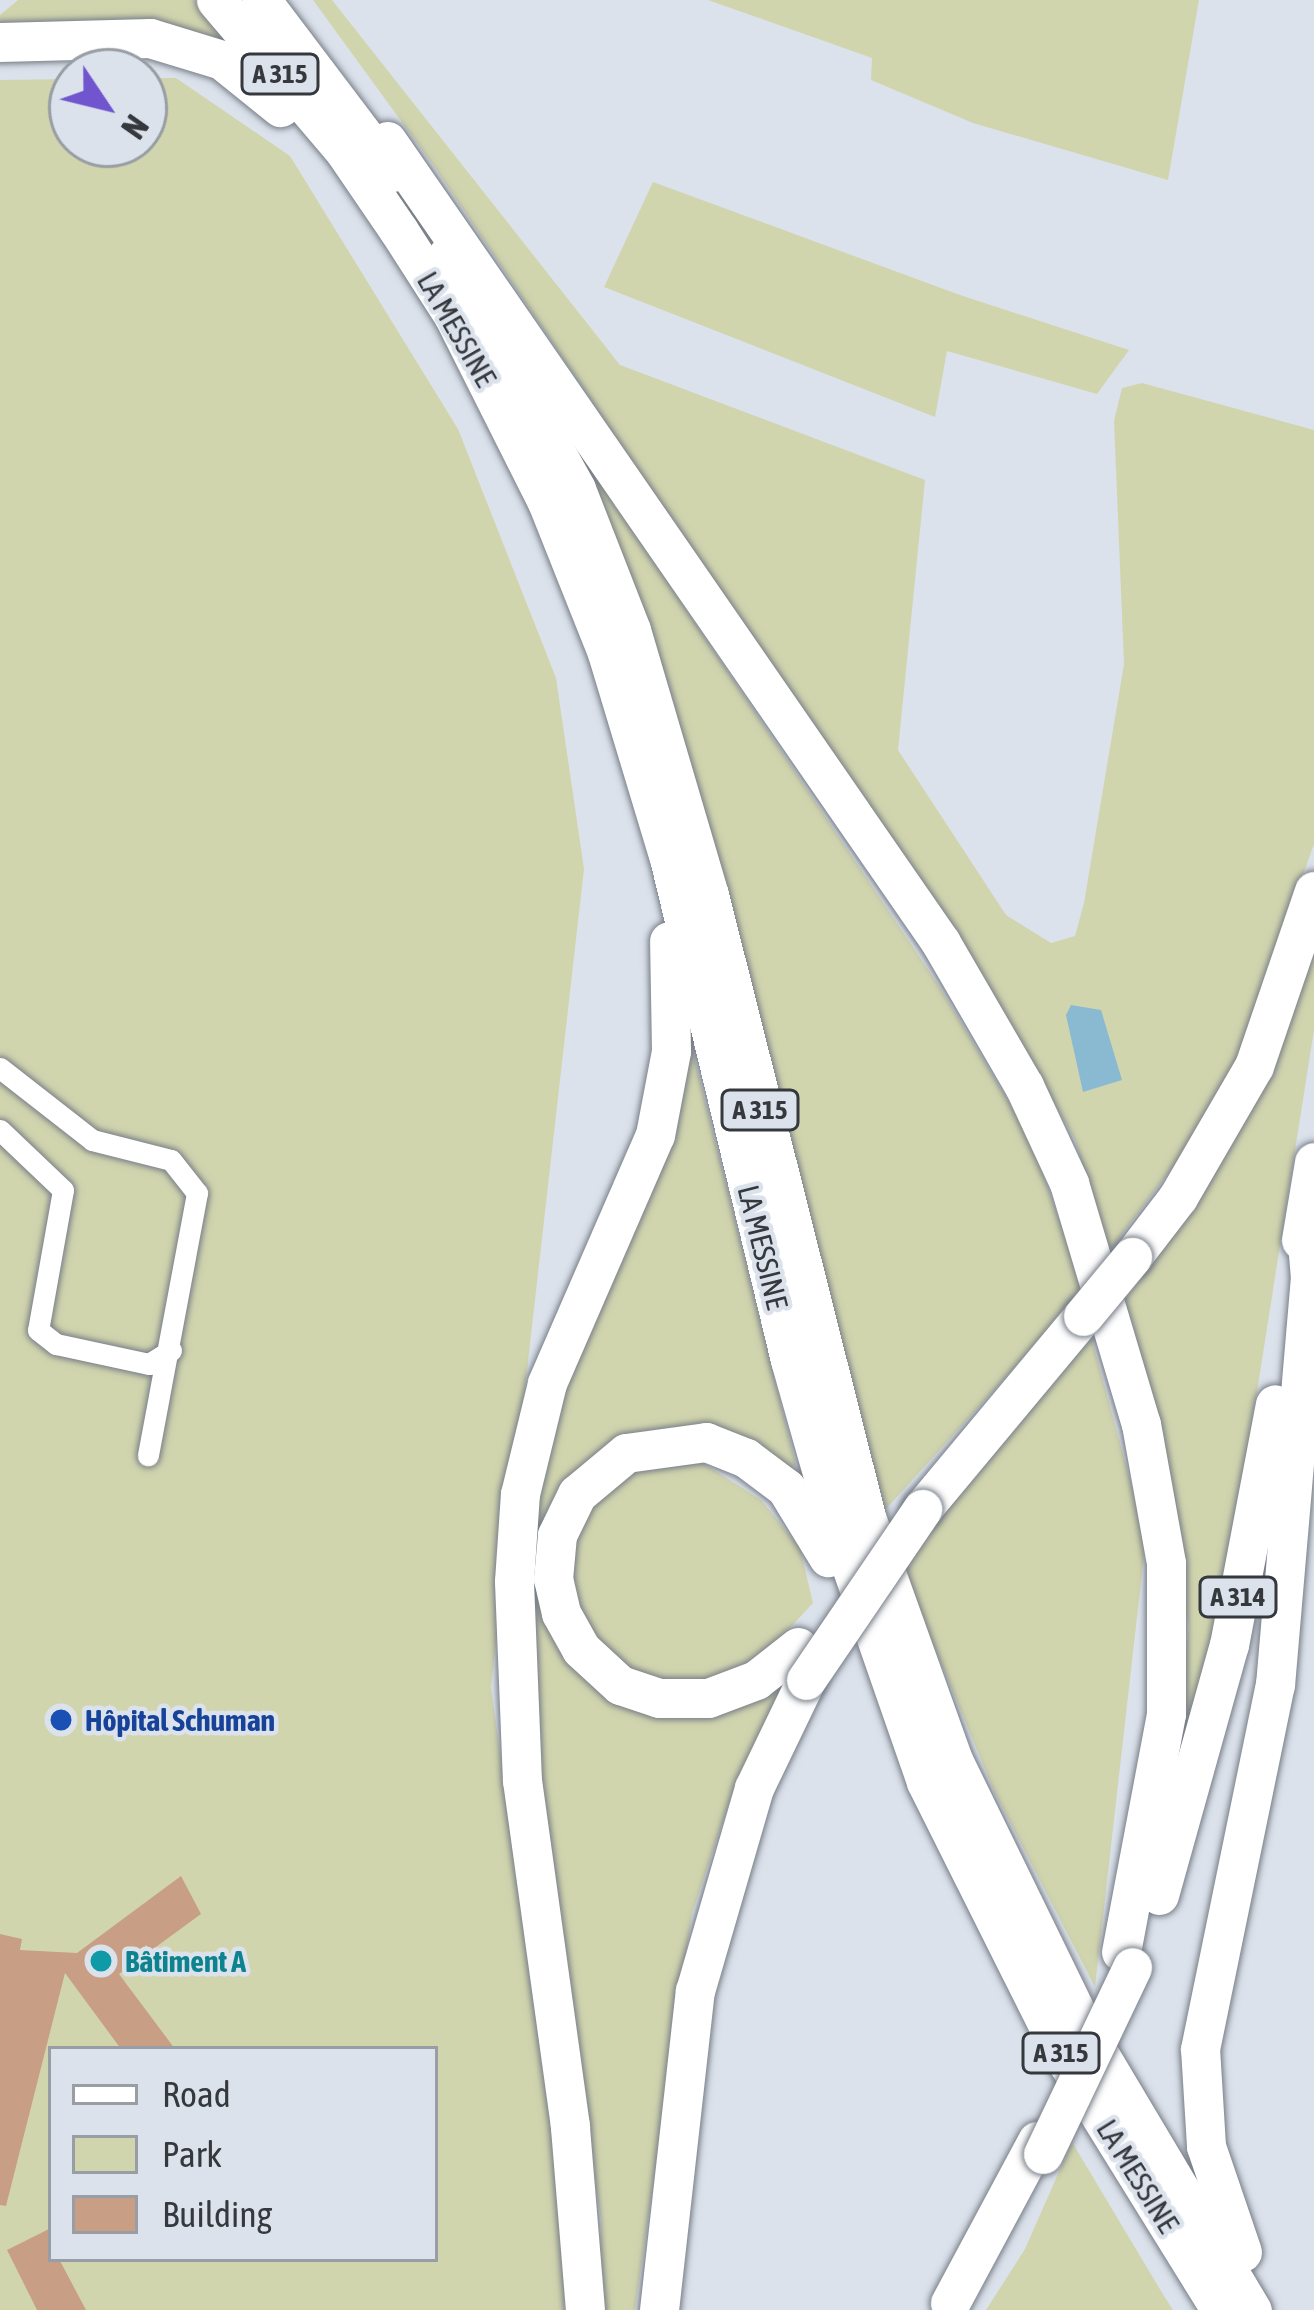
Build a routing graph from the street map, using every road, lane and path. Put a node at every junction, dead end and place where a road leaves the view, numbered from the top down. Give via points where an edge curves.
1 (216, 0) edge
2 (261, 0) edge
3 (0, 42) edge
4 (329, 87) junction
5 (343, 149) junction
6 (669, 857) junction
7 (1314, 891) edge
8 (0, 1068) edge
9 (0, 1130) edge
10 (1314, 1162) edge
11 (1305, 1218) junction
12 (171, 1350) junction
13 (148, 1455) dead end
14 (802, 1664) junction
15 (926, 1783) junction
16 (1127, 1959) junction
17 (948, 2307) edge
18 (585, 2310) edge
19 (658, 2310) edge
20 (1221, 2310) edge
21 (1252, 2310) edge
22 (1272, 2310) edge

1 - 5 highway, LA MESSINE / A 315
2 - 4 highway, LA MESSINE / A 315
3 - 5 highway via 102,35 194,49 248,75 302,128
4 - 16 highway via 365,111 496,289 877,848 994,1031 1069,1183 1141,1424 1166,1563 1166,1714
4 - 21 highway, LA MESSINE / A 315 via 476,301 576,489 632,630 709,895 818,1346 907,1640 953,1760 1083,2027
5 - 6 highway, LA MESSINE / A 315 via 453,315 548,502 607,653
6 - 15 highway, LA MESSINE / A 315 via 790,1360 837,1526
6 - 18 highway via 673,1007 665,1089 621,1226 547,1383 520,1494 514,1580 522,1781 570,2126
7 - 14 highway, bridge via 1254,1066 1178,1197 921,1502
8 - 12 street via 72,1129 171,1160 190,1179 200,1210
9 - 12 street via 63,1190 38,1330 56,1344 149,1364
10 - 11 highway, A 314
11 - 16 highway, A 314 via 1229,1645 1181,1825
11 - 22 highway via 1310,1278 1275,1684 1204,2013 1199,2076 1221,2205
12 - 13 street
14 - 15 highway via 708,1698 659,1698 620,1685 581,1649 556,1597 557,1535 577,1494 626,1453 668,1442 706,1442 767,1471 800,1504 824,1546
14 - 19 highway via 746,1808 695,1990
15 - 20 highway, LA MESSINE / A 315 via 1062,2054
16 - 17 highway, A 314, bridge via 1040,2148

